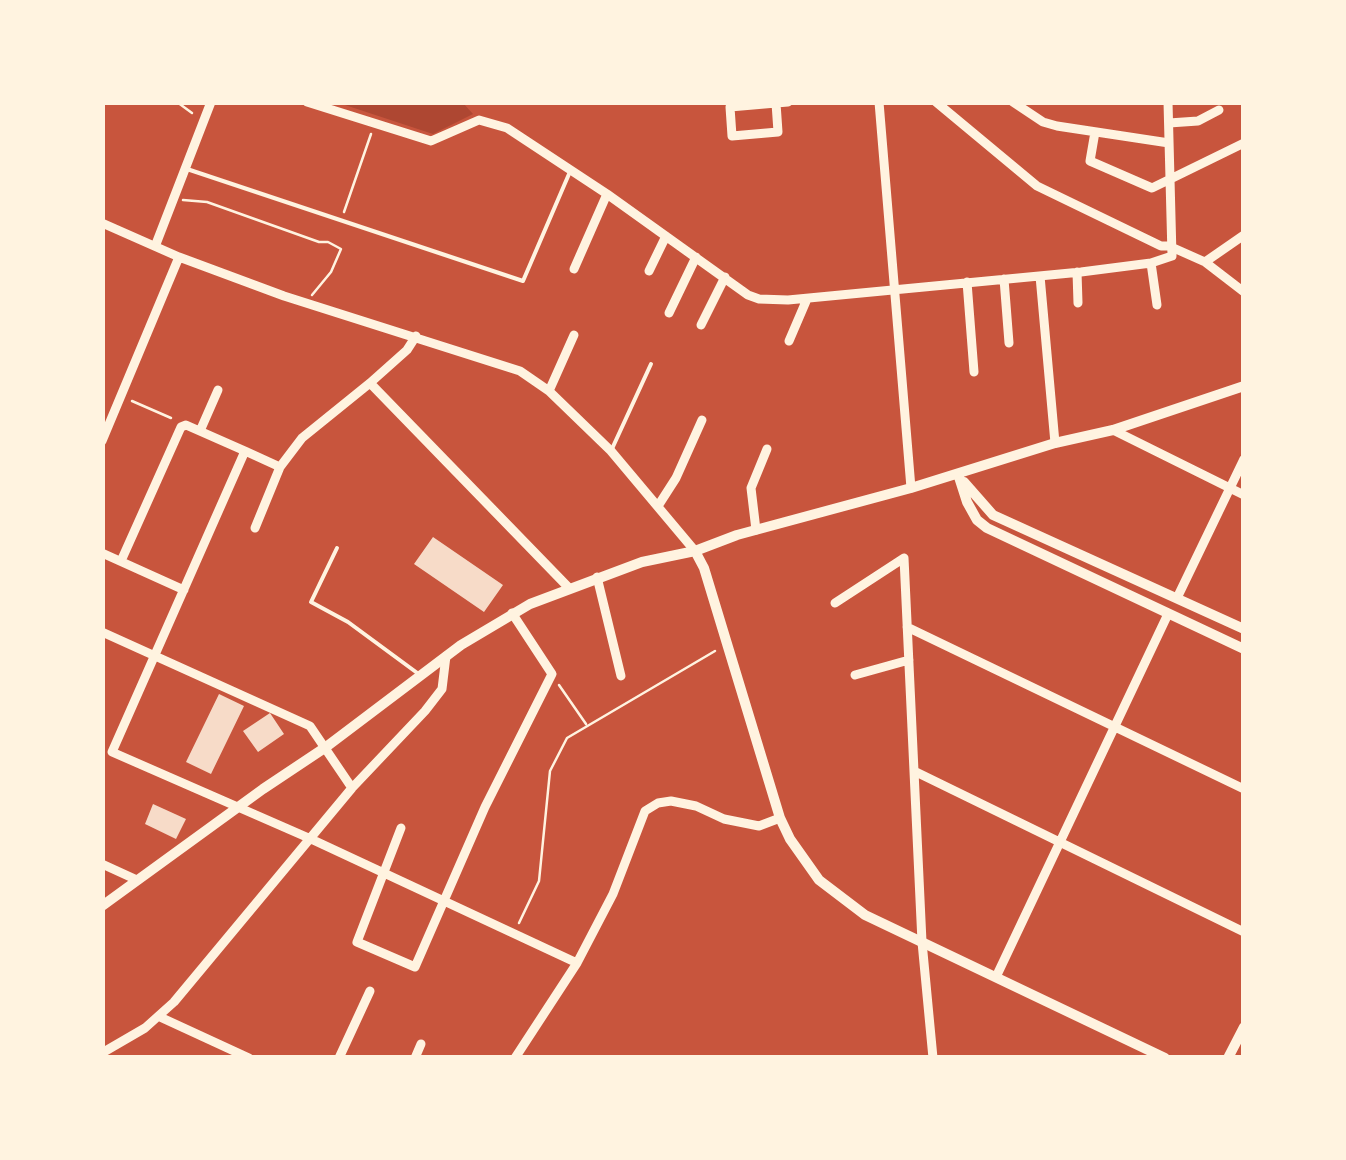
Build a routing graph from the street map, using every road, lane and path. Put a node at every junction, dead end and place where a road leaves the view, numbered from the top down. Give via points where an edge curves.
1 (177, 102) edge
2 (211, 102) edge
3 (308, 102) edge
4 (788, 102) edge
5 (879, 102) edge
6 (936, 102) edge
7 (1013, 102) edge
8 (1168, 102) edge
9 (776, 103) edge
10 (1220, 110) dead end
11 (203, 121) junction
12 (1169, 123) junction
13 (375, 124) junction
14 (1095, 132) junction
15 (1169, 143) junction
16 (1244, 143) edge
17 (185, 169) junction
18 (571, 170) junction
19 (1168, 182) junction
20 (608, 194) junction
21 (173, 197) junction
22 (341, 220) junction
23 (102, 223) edge
24 (1244, 235) edge
25 (666, 236) junction
26 (156, 244) junction
27 (1169, 246) junction
28 (178, 257) junction
29 (696, 257) junction
30 (1205, 262) junction
31 (1151, 263) junction
32 (574, 270) dead end
33 (650, 271) dead end
34 (1076, 272) junction
35 (1040, 276) junction
36 (725, 277) junction
37 (1004, 279) junction
38 (967, 282) junction
39 (1243, 289) edge
40 (895, 290) junction
41 (807, 299) junction
42 (304, 303) junction
43 (1078, 303) dead end
44 (1157, 305) dead end
45 (669, 313) dead end
46 (702, 325) dead end
47 (574, 335) dead end
48 (416, 336) junction
49 (789, 342) dead end
50 (1010, 343) dead end
51 (651, 364) dead end
52 (974, 372) dead end
53 (370, 383) junction
54 (1244, 386) edge
55 (218, 390) dead end
56 (549, 391) junction
57 (121, 396) junction
58 (702, 420) dead end
59 (186, 425) junction
60 (1113, 430) junction
61 (200, 431) junction
62 (102, 441) edge
63 (1056, 443) junction
64 (611, 450) junction
65 (767, 450) dead end
66 (246, 452) junction
67 (1244, 459) edge
68 (280, 466) junction
69 (958, 474) junction
70 (910, 488) junction
71 (1230, 488) junction
72 (1244, 495) edge
73 (658, 506) junction
74 (255, 528) dead end
75 (756, 530) junction
76 (337, 548) dead end
77 (694, 551) junction
78 (102, 554) edge
79 (121, 562) junction
80 (597, 576) junction
81 (570, 588) junction
82 (184, 590) junction
83 (1177, 598) junction
84 (834, 603) dead end
85 (512, 614) junction
86 (1168, 614) junction
87 (907, 626) junction
88 (1244, 629) edge
89 (102, 632) edge
90 (719, 649) dead end
91 (1244, 649) edge
92 (157, 655) junction
93 (446, 656) junction
94 (909, 660) junction
95 (552, 674) junction
96 (855, 675) dead end
97 (420, 676) junction
98 (621, 676) dead end
99 (586, 725) junction
100 (1116, 728) junction
101 (326, 747) junction
102 (107, 750) edge
103 (914, 771) junction
104 (352, 788) junction
105 (1244, 788) edge
106 (238, 807) junction
107 (780, 818) junction
108 (401, 828) dead end
109 (311, 839) junction
110 (1061, 842) junction
111 (102, 864) edge
112 (383, 874) junction
113 (136, 880) junction
114 (444, 900) junction
115 (102, 906) edge
116 (1244, 932) edge
117 (514, 934) junction
118 (922, 942) junction
119 (577, 963) junction
120 (996, 977) junction
121 (370, 991) dead end
122 (160, 1017) junction
123 (1244, 1027) edge
124 (421, 1044) dead end
125 (102, 1053) edge
126 (249, 1058) edge
127 (339, 1058) edge
128 (415, 1058) edge
129 (515, 1058) edge
130 (933, 1058) edge
131 (1165, 1058) edge
132 (1228, 1058) edge

1 - 11 path
2 - 11 street
3 - 13 street
4 - 9 street
5 - 40 street
6 - 27 street via 1036,186
7 - 14 street via 1044,122
8 - 12 street
9 - 9 street via 730,106 732,136 778,132
10 - 12 street via 1198,121
11 - 17 street
12 - 15 street
13 - 18 street via 430,141 484,120
13 - 22 path
14 - 15 street
14 - 19 street via 1090,160 1152,188
15 - 19 street
16 - 19 street
17 - 21 street
17 - 22 lane
18 - 20 street
18 - 22 lane via 522,281
19 - 27 street
20 - 25 street
20 - 32 street
21 - 26 street
21 - 42 path via 207,202 341,250
23 - 26 street
24 - 30 street
25 - 29 street
25 - 33 street
26 - 28 street
27 - 30 street
27 - 31 street via 1172,256
28 - 42 street
28 - 57 street
29 - 36 street
29 - 45 street
30 - 39 street
31 - 34 street
31 - 44 street
34 - 35 street
34 - 43 street
35 - 37 street
35 - 63 street
36 - 41 street via 759,300
36 - 46 street
37 - 38 street
37 - 50 street
38 - 40 street
38 - 52 street
40 - 41 street
40 - 70 street
41 - 49 street
42 - 48 street
47 - 56 street
48 - 53 street
48 - 56 street via 520,371
51 - 64 lane
53 - 68 street via 302,438
53 - 81 street
54 - 60 street
55 - 61 street
56 - 64 street
57 - 59 path
57 - 62 street
58 - 73 street
59 - 61 street
59 - 79 street via 177,431
60 - 63 street
60 - 71 street
61 - 66 street
63 - 69 street
64 - 73 street
65 - 75 street via 751,488
66 - 68 street
66 - 82 street
67 - 71 street
68 - 74 street
69 - 70 street
69 - 83 street via 993,515
69 - 86 street via 966,502 987,528
70 - 75 street
71 - 72 street
71 - 83 street
73 - 77 street
75 - 77 street
76 - 97 lane via 311,602
77 - 80 street
77 - 107 street
78 - 79 street
79 - 82 street
80 - 81 street
80 - 98 street
81 - 85 street
82 - 92 street
83 - 88 street
84 - 87 street via 904,558
85 - 93 street
85 - 95 street
86 - 91 street
86 - 100 street
87 - 94 street
87 - 100 street
89 - 92 street
90 - 99 path
92 - 101 street via 310,726
92 - 102 street
93 - 97 street
93 - 104 street via 442,689
94 - 96 street
94 - 103 street
95 - 99 path
95 - 114 street
97 - 101 street
99 - 117 path via 567,738 550,771 539,881
100 - 105 street
100 - 110 street
101 - 104 street
101 - 106 street
102 - 106 street
103 - 110 street
103 - 118 street
104 - 109 street
106 - 109 street
106 - 113 street
107 - 118 street via 830,890
107 - 119 street via 759,826 670,801 646,811
108 - 112 street
109 - 112 street
109 - 122 street
110 - 116 street
110 - 120 street
111 - 113 street
112 - 114 street
112 - 114 street via 357,942 416,968
113 - 115 street
114 - 117 street
117 - 119 street
118 - 120 street
118 - 130 street
119 - 129 street
120 - 131 street
121 - 127 street
122 - 125 street
122 - 126 street
123 - 132 street
124 - 128 street

